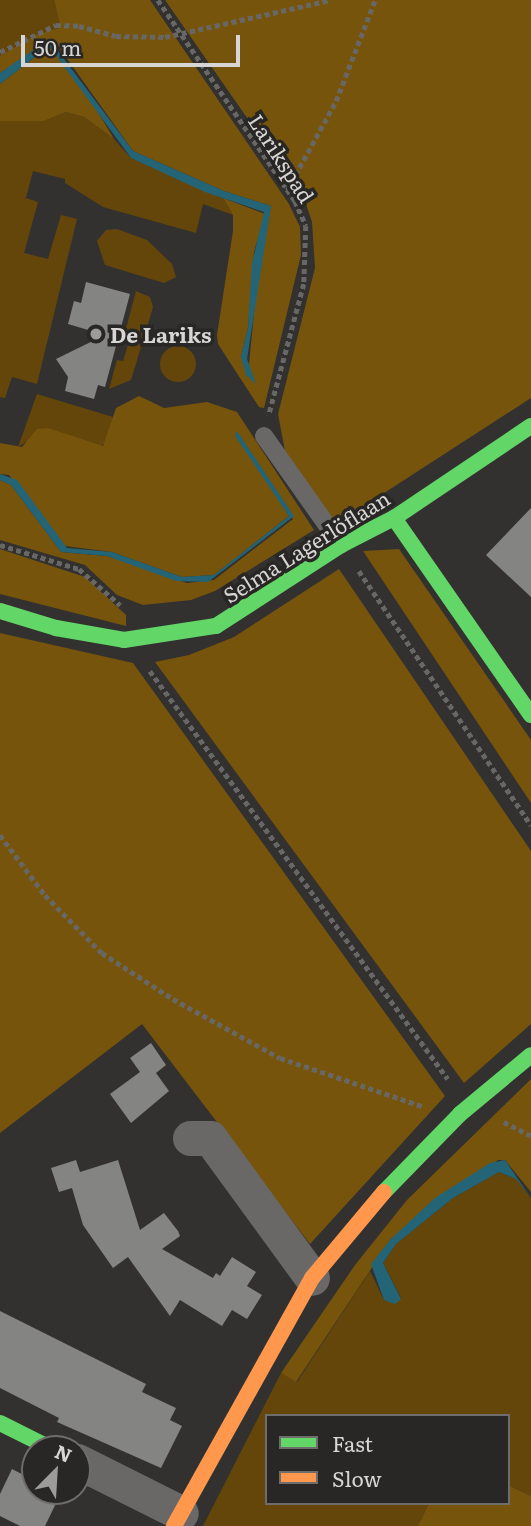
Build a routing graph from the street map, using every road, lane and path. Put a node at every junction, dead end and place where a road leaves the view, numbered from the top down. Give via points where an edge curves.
1 (158, 0) edge
2 (331, 0) edge
3 (375, 0) edge
4 (181, 35) junction
5 (0, 52) edge
6 (287, 190) junction
7 (525, 430) edge
8 (264, 436) joint
9 (531, 452) edge
10 (394, 518) junction
11 (0, 545) edge
12 (341, 545) junction
13 (0, 611) edge
14 (137, 640) junction
15 (531, 716) edge
16 (531, 825) edge
17 (0, 835) edge
18 (531, 1055) edge
19 (466, 1109) junction
20 (190, 1138) dead end
21 (312, 1278) junction
22 (0, 1423) edge
23 (24, 1435) edge
24 (91, 1469) edge
25 (178, 1520) edge

1 - 4 path, Larikspad
2 - 4 path
3 - 6 path via 336,101
4 - 5 path via 116,36 56,25
4 - 6 path, Larikspad
6 - 8 path, Larikspad via 306,226 307,256
7 - 9 lane
7 - 10 street, Selma Lagerlöflaan
8 - 12 lane
10 - 12 street, Selma Lagerlöflaan
10 - 15 street
11 - 14 path via 88,574 130,612
12 - 14 street, Selma Lagerlöflaan via 227,620 189,634
12 - 16 path
13 - 14 street, Selma Lagerlöflaan via 86,635
14 - 19 path via 152,674
17 - 19 path via 45,895 102,953 173,999 280,1058
18 - 19 street
19 - 21 street via 394,1181
20 - 21 street via 210,1138
21 - 25 street
22 - 23 street
24 - 25 street

